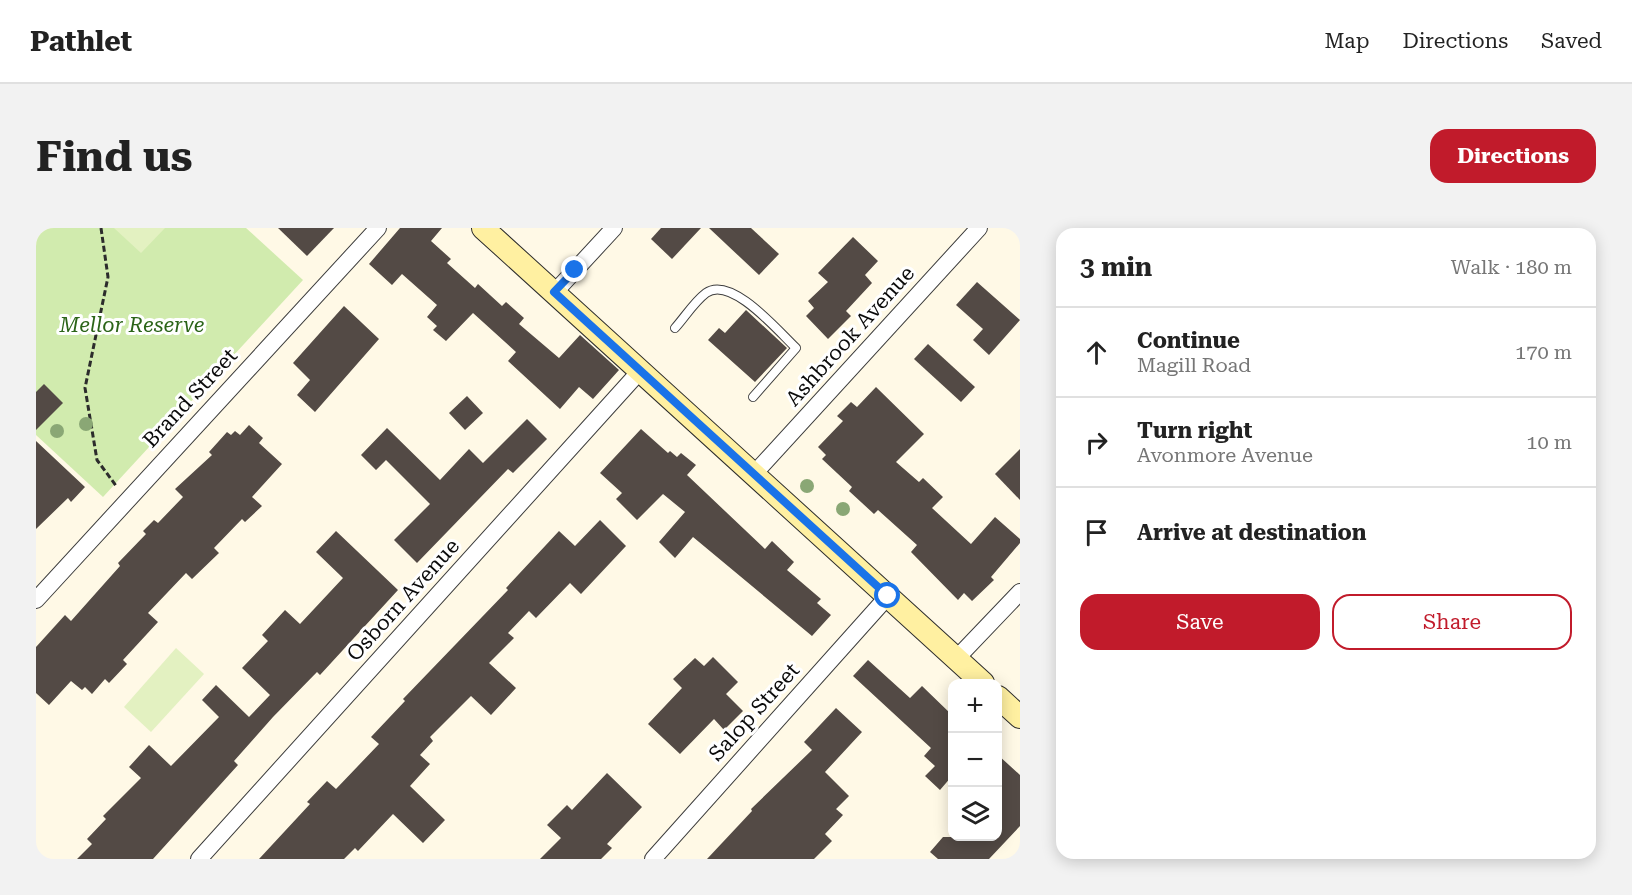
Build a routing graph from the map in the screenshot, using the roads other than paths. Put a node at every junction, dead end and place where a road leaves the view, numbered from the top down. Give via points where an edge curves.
1 (378, 228) edge
2 (483, 228) edge
3 (614, 228) edge
4 (979, 228) edge
5 (554, 292) junction
6 (675, 328) dead end
7 (640, 371) junction
8 (753, 397) dead end
9 (754, 474) junction
10 (1020, 592) edge
11 (888, 596) junction
12 (36, 600) edge
13 (956, 659) junction
14 (978, 679) edge
15 (1002, 701) edge
16 (1020, 717) edge
17 (199, 859) edge
18 (653, 859) edge

1 - 12 street, Brand Street
2 - 5 main road
3 - 5 street
4 - 9 street, Ashbrook Avenue
5 - 7 main road
6 - 8 lane via 707,292 723,288 738,294 796,348
7 - 9 main road
7 - 17 street, Osborn Avenue
9 - 11 main road
10 - 13 street
11 - 13 main road
11 - 18 street, Salop Street
13 - 14 main road
15 - 16 main road

